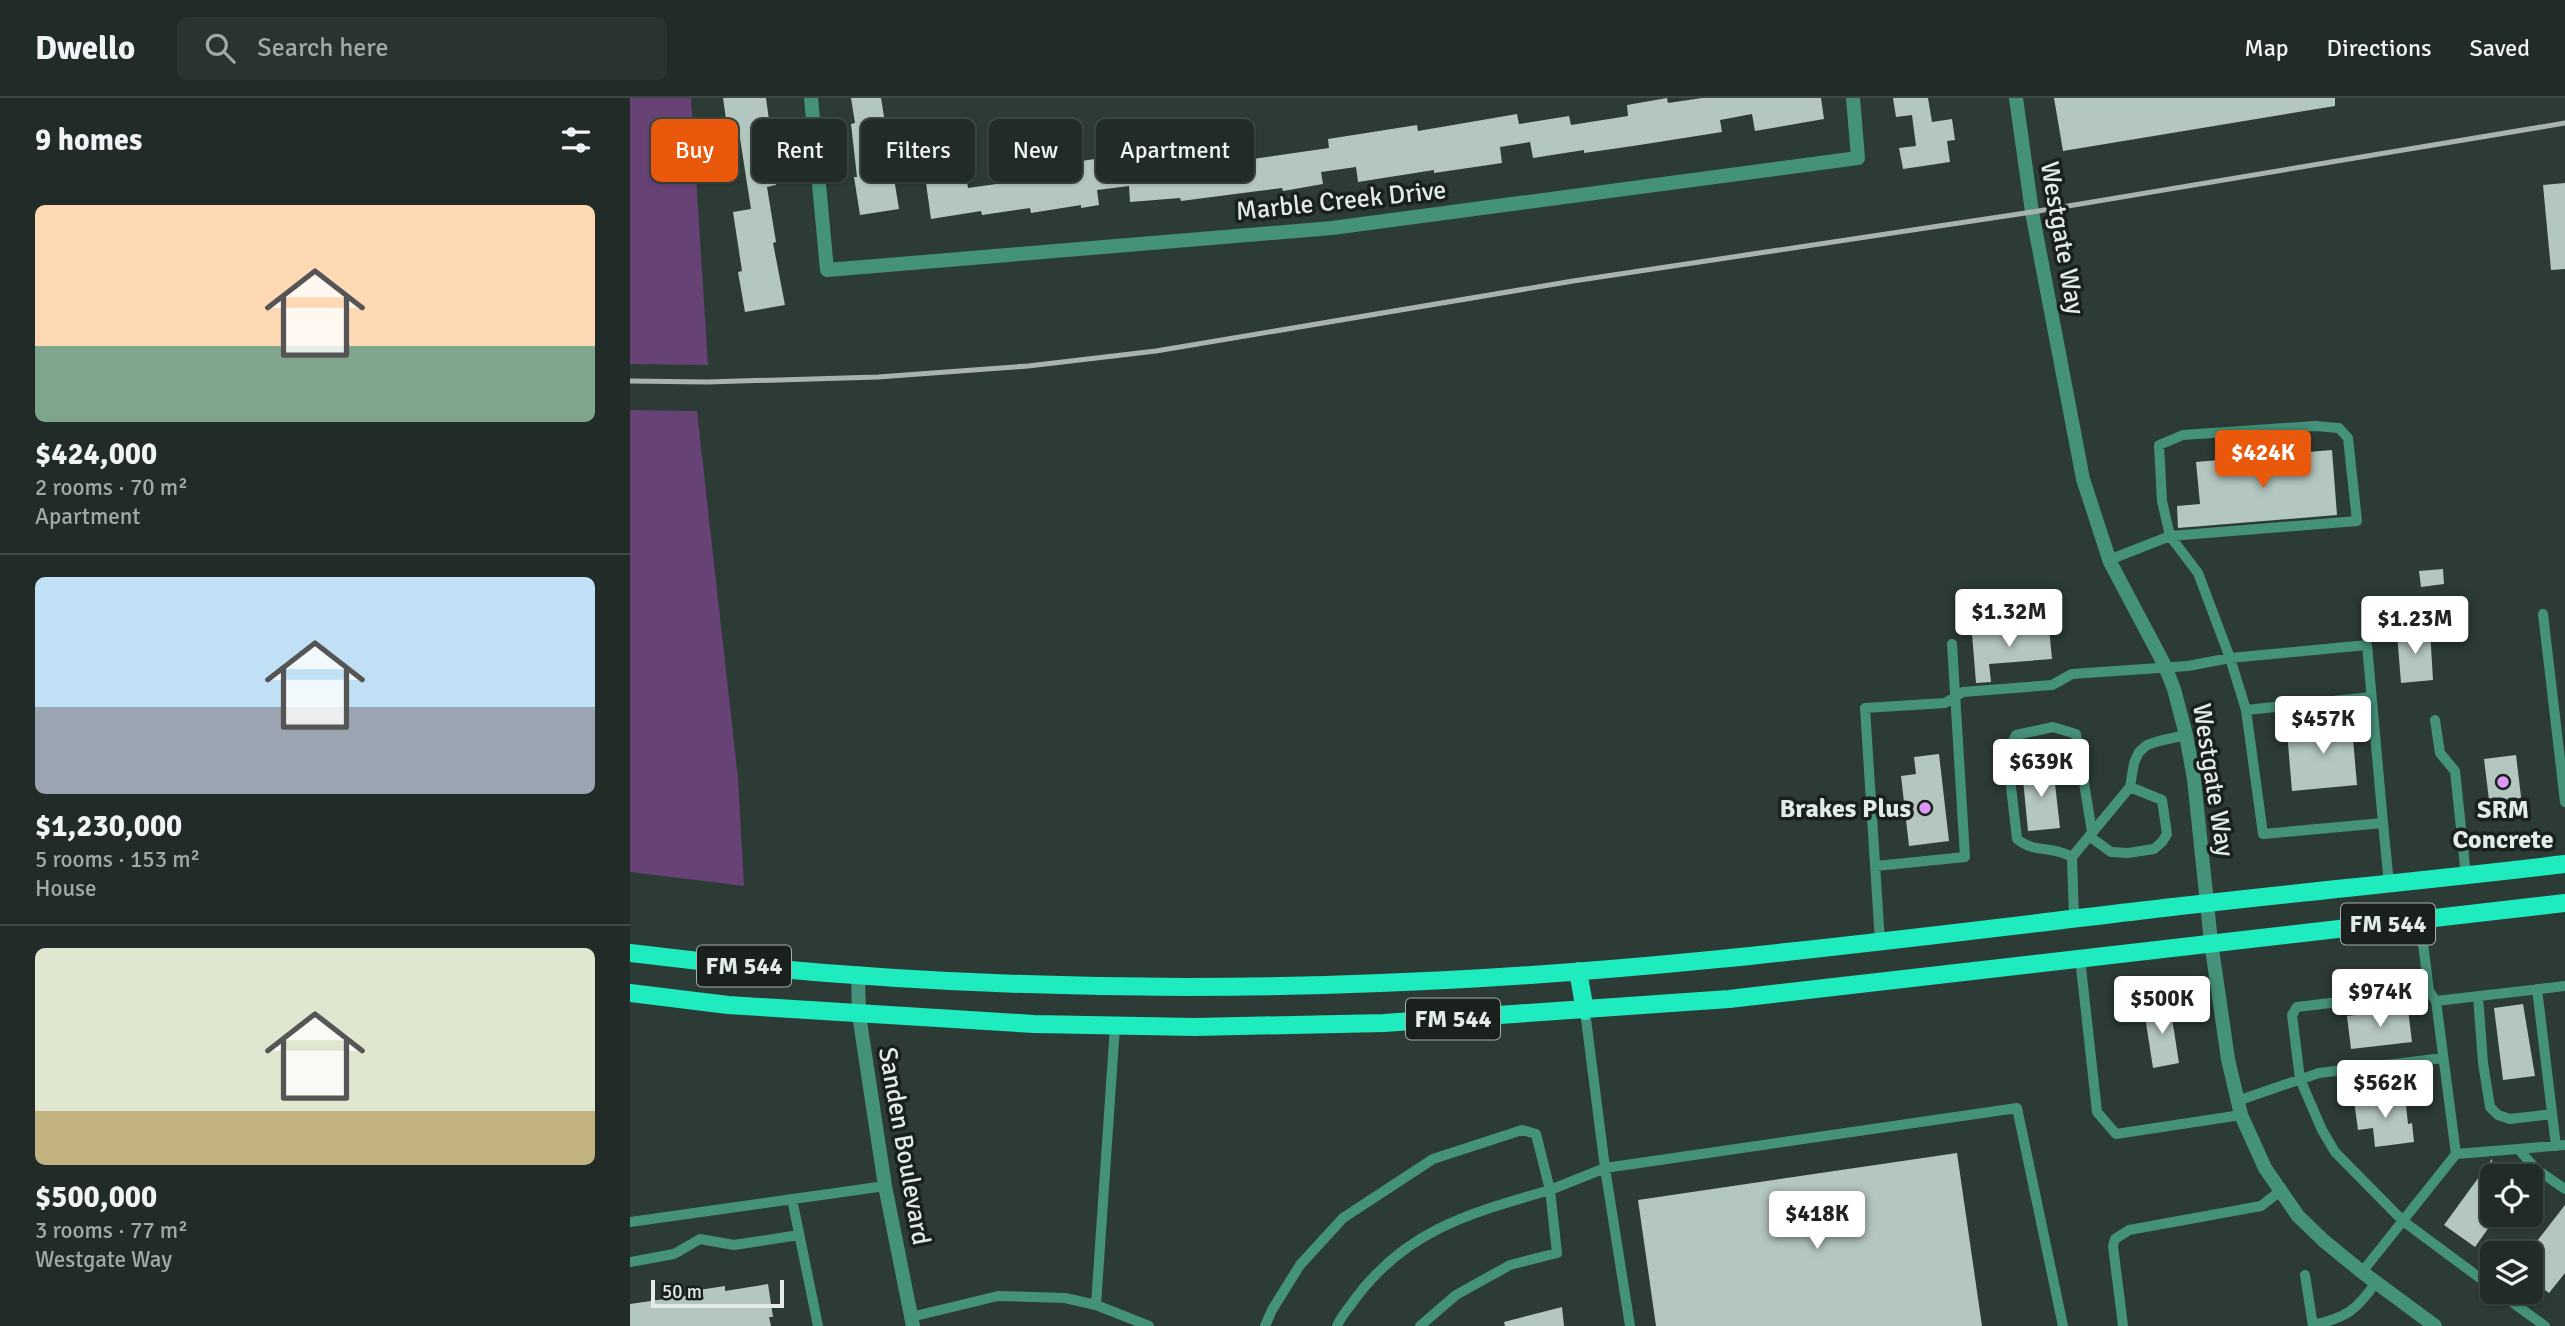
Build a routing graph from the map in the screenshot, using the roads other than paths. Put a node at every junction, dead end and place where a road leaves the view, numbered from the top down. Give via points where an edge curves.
1 (811, 98) edge
2 (1853, 98) edge
3 (2016, 98) edge
4 (2170, 536) junction
5 (2109, 560) junction
6 (2543, 614) dead end
7 (1952, 644) dead end
8 (2230, 658) junction
9 (2165, 667) junction
10 (1956, 696) junction
11 (2371, 697) junction
12 (2246, 710) junction
13 (2435, 720) dead end
14 (2186, 735) junction
15 (2130, 787) junction
16 (2565, 802) edge
17 (2383, 823) junction
18 (2090, 834) junction
19 (2072, 857) junction
20 (2565, 864) edge
21 (1875, 866) junction
22 (2466, 876) junction
23 (2389, 884) junction
24 (2207, 903) junction
25 (2565, 903) edge
26 (2074, 919) junction
27 (2420, 920) junction
28 (1880, 942) junction
29 (2211, 942) junction
30 (630, 953) edge
31 (2080, 958) junction
32 (1578, 971) junction
33 (858, 973) junction
34 (2565, 986) edge
35 (2537, 989) junction
36 (2429, 991) junction
37 (630, 993) edge
38 (2477, 996) junction
39 (2436, 1001) junction
40 (1585, 1010) junction
41 (859, 1015) junction
42 (1115, 1026) junction
43 (2443, 1058) junction
44 (2300, 1079) junction
45 (2239, 1108) junction
46 (2552, 1114) junction
47 (2560, 1145) edge
48 (2520, 1151) junction
49 (2456, 1154) junction
50 (1605, 1168) junction
51 (885, 1186) junction
52 (2565, 1189) edge
53 (1550, 1190) junction
54 (2279, 1192) junction
55 (792, 1199) junction
56 (2403, 1221) junction
57 (630, 1222) edge
58 (799, 1235) junction
59 (630, 1262) edge
60 (2362, 1272) junction
61 (2305, 1275) dead end
62 (2480, 1278) edge
63 (2376, 1282) junction
64 (2515, 1304) edge
65 (1096, 1305) junction
66 (912, 1322) edge
67 (2313, 1325) edge
68 (818, 1326) edge
69 (1149, 1326) edge
70 (1265, 1326) edge
71 (1337, 1326) edge
72 (1420, 1326) edge
73 (1630, 1326) edge
74 (2063, 1326) edge
75 (2123, 1326) edge
76 (2435, 1326) edge
77 (2545, 1326) edge

1 - 2 street, Marble Creek Drive via 827,270 1332,228 1858,158
3 - 5 street, Westgate Way via 2032,212 2073,430 2089,501
4 - 4 lane via 2162,501 2159,445 2183,435 2315,426 2339,428 2348,438 2357,521
4 - 5 lane
4 - 8 lane via 2199,573
5 - 9 street, Westgate Way
6 - 16 lane
7 - 10 lane
8 - 9 lane
8 - 11 lane via 2367,645
8 - 12 lane
9 - 10 lane via 2072,674 2052,685
9 - 14 street, Westgate Way
10 - 21 lane via 1945,703 1865,708
10 - 21 lane via 1965,857
11 - 12 lane
11 - 17 lane
12 - 17 lane via 2263,834
13 - 22 lane via 2440,753 2455,771
14 - 15 lane via 2147,745 2139,752
14 - 24 street, Westgate Way
15 - 18 lane
15 - 18 lane via 2162,800 2168,828 2162,842 2148,851 2111,852
17 - 23 lane
18 - 19 lane
18 - 19 lane via 2076,734 2053,727 2016,735 2007,752 2017,839 2028,848 2059,849
19 - 26 lane
20 - 22 main road, FM 544 / FM 544
21 - 28 lane
22 - 23 main road, FM 544 / FM 544
23 - 24 main road, FM 544 / FM 544
24 - 26 main road, FM 544 / FM 544
24 - 29 street, Westgate Way
25 - 27 main road, FM 544 / FM 544
26 - 28 main road, FM 544 / FM 544
27 - 29 main road, FM 544 / FM 544
27 - 36 lane
28 - 32 main road, FM 544 / FM 544
29 - 31 main road, FM 544 / FM 544
29 - 45 street, Westgate Way
30 - 33 main road, FM 544 / FM 544 via 732,966
31 - 40 main road, FM 544 / FM 544 via 1743,997
31 - 45 lane via 2097,1112 2116,1134
32 - 33 main road, FM 544 / FM 544 via 1382,984 1195,988
32 - 40 main road
33 - 41 street, Sanden Boulevard
34 - 35 lane
35 - 38 lane
35 - 46 lane
36 - 39 lane
36 - 44 lane via 2297,1007 2292,1015
37 - 41 main road, FM 544 / FM 544
38 - 39 lane
38 - 46 lane via 2490,1107 2510,1119
39 - 43 lane
40 - 42 main road, FM 544 / FM 544 via 1384,1023
40 - 50 lane
41 - 42 main road, FM 544 / FM 544
41 - 51 street, Sanden Boulevard
42 - 65 lane
43 - 44 lane via 2340,1069
43 - 49 lane
44 - 45 lane
44 - 56 lane via 2335,1152
45 - 54 street, Westgate Way via 2250,1140
46 - 47 lane
47 - 48 lane
48 - 49 lane
48 - 52 lane
49 - 56 lane
50 - 53 lane
50 - 73 lane
50 - 74 lane via 2017,1108
51 - 55 lane
51 - 66 street, Sanden Boulevard
53 - 70 lane via 1536,1134 1522,1130 1433,1159 1343,1218 1300,1265
53 - 71 lane via 1444,1224 1416,1240 1372,1277
53 - 72 lane via 1557,1253 1510,1265 1456,1295
54 - 60 street, Westgate Way via 2298,1216
54 - 75 lane via 2261,1206 2129,1230 2115,1239 2112,1246
55 - 57 lane
55 - 58 lane
56 - 60 lane
56 - 62 lane
58 - 59 lane via 734,1245 700,1238 674,1254
58 - 68 lane
60 - 63 street, Westgate Way
61 - 67 lane
63 - 67 lane via 2353,1311 2339,1320
63 - 76 street, Westgate Way
64 - 77 lane
65 - 66 lane via 1065,1298 998,1296
65 - 69 lane

